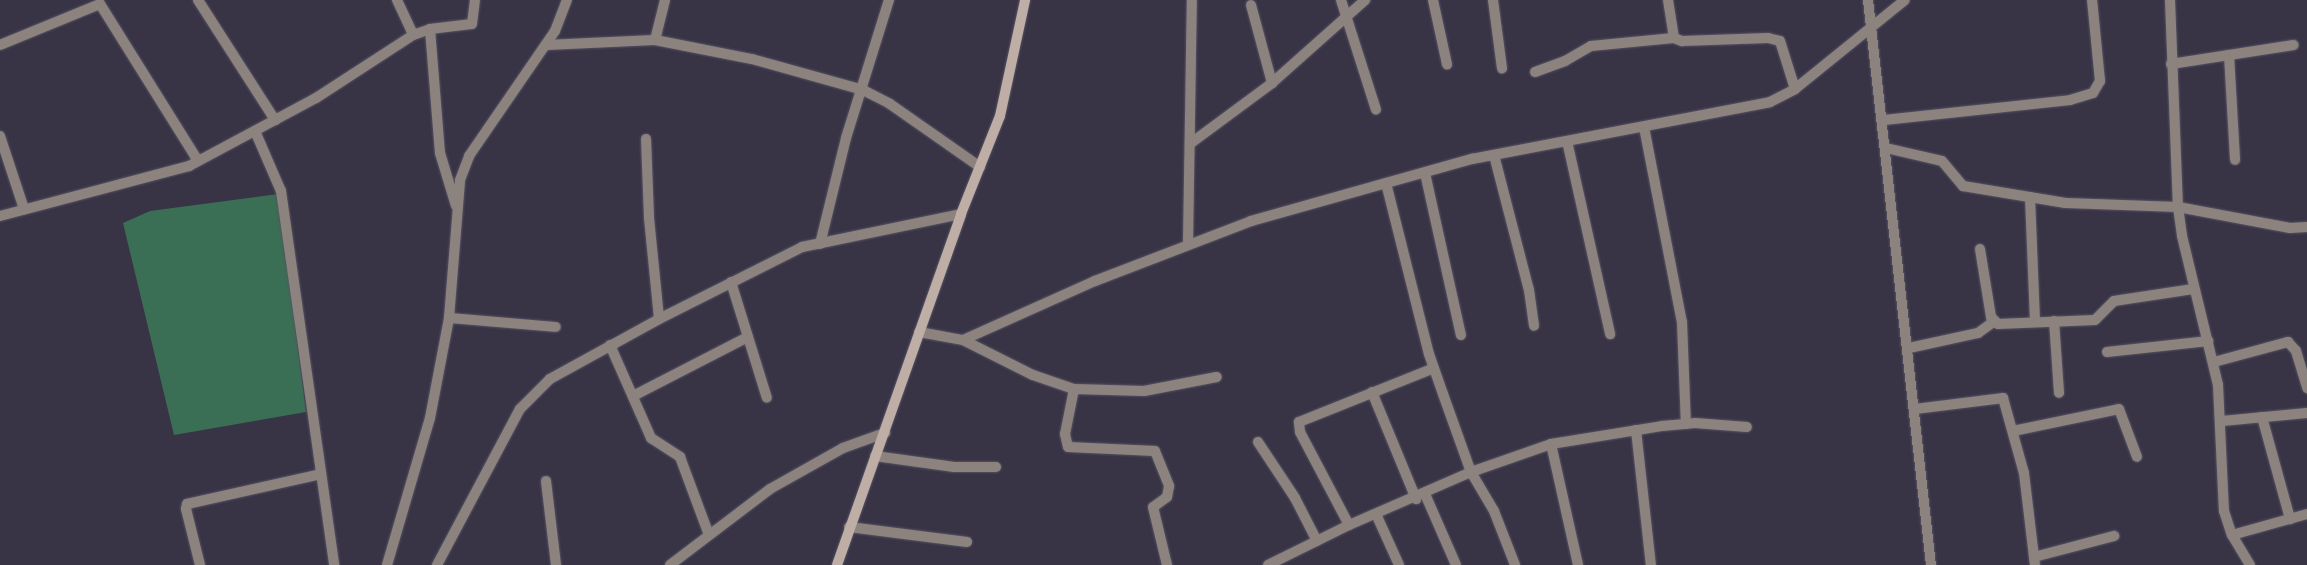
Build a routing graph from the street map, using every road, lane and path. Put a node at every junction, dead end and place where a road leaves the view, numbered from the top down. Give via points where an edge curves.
1 (198, 0) edge
2 (397, 0) edge
3 (475, 0) edge
4 (567, 0) edge
5 (665, 0) edge
6 (889, 0) edge
7 (1025, 0) edge
8 (1192, 0) edge
9 (1341, 0) edge
10 (1365, 0) edge
11 (1433, 0) edge
12 (1493, 0) edge
13 (1668, 0) edge
14 (1868, 0) edge
15 (1905, 0) edge
16 (2092, 0) edge
17 (2170, 0) edge
18 (99, 2) edge
19 (1251, 5) dead end
20 (1347, 16) junction
21 (1871, 28) junction
22 (430, 29) junction
23 (413, 35) junction
24 (1674, 38) junction
25 (655, 40) junction
26 (2294, 44) dead end
27 (0, 45) edge
28 (546, 45) junction
29 (2229, 55) junction
30 (1447, 64) dead end
31 (2171, 64) junction
32 (1502, 68) dead end
33 (1535, 72) dead end
34 (1272, 83) junction
35 (1794, 89) junction
36 (863, 90) junction
37 (1376, 110) dead end
38 (275, 120) junction
39 (1884, 120) junction
40 (1644, 127) junction
41 (255, 131) junction
42 (0, 136) edge
43 (646, 138) dead end
44 (1567, 141) junction
45 (1191, 143) junction
46 (1886, 148) junction
47 (1494, 155) junction
48 (2235, 160) dead end
49 (198, 162) junction
50 (980, 167) junction
51 (1425, 172) junction
52 (1386, 184) junction
53 (2030, 197) junction
54 (2178, 207) junction
55 (24, 209) junction
56 (457, 211) junction
57 (961, 214) junction
58 (0, 216) edge
59 (2307, 227) edge
60 (820, 244) junction
61 (1188, 244) junction
62 (1980, 249) dead end
63 (731, 282) junction
64 (2193, 289) junction
65 (449, 318) junction
66 (659, 320) junction
67 (1993, 322) junction
68 (2035, 322) junction
69 (2054, 322) junction
70 (1534, 326) dead end
71 (556, 327) dead end
72 (919, 332) junction
73 (1610, 334) dead end
74 (1461, 335) dead end
75 (748, 337) junction
76 (963, 340) junction
77 (2208, 341) junction
78 (610, 345) junction
79 (1909, 348) junction
80 (2107, 352) dead end
81 (2214, 362) junction
82 (1434, 368) junction
83 (1217, 377) dead end
84 (2307, 388) edge
85 (1074, 389) junction
86 (1372, 392) junction
87 (2059, 392) dead end
88 (633, 396) junction
89 (767, 398) dead end
90 (1915, 409) junction
91 (2307, 413) edge
92 (2262, 417) junction
93 (2222, 421) junction
94 (1686, 424) junction
95 (1746, 427) dead end
96 (1636, 430) junction
97 (2013, 431) junction
98 (885, 433) junction
99 (1258, 442) dead end
100 (1552, 444) junction
101 (875, 456) junction
102 (2136, 457) dead end
103 (996, 467) dead end
104 (1472, 472) junction
105 (321, 474) junction
106 (546, 481) dead end
107 (1420, 496) junction
108 (1376, 514) junction
109 (2307, 514) edge
110 (2290, 519) junction
111 (1349, 525) junction
112 (849, 526) junction
113 (709, 535) junction
114 (2232, 535) junction
115 (2114, 536) dead end
116 (1317, 541) junction
117 (967, 542) dead end
118 (2034, 561) edge
119 (200, 565) edge
120 (334, 565) edge
121 (387, 565) edge
122 (437, 565) edge
123 (556, 565) edge
124 (670, 565) edge
125 (837, 565) edge
126 (1167, 565) edge
127 (1268, 565) edge
128 (1399, 565) edge
129 (1456, 565) edge
130 (1515, 565) edge
131 (1578, 565) edge
132 (1651, 565) edge
133 (1931, 565) edge
134 (2250, 565) edge

1 - 38 street
2 - 23 street
3 - 22 street via 472,24
4 - 28 street
5 - 25 street
6 - 36 street
7 - 50 street via 1000,116
8 - 45 street
9 - 20 street
10 - 20 street
11 - 30 street
12 - 32 street
13 - 24 street
14 - 21 street
15 - 21 street
16 - 39 street via 2100,81 2094,93 2070,100
17 - 31 street
18 - 27 street
18 - 49 street
19 - 34 street
20 - 34 street
20 - 37 street
21 - 35 street
21 - 39 street
22 - 23 street
22 - 56 street via 440,154
23 - 38 street via 316,98
24 - 33 street via 1591,46
24 - 35 street via 1682,41 1775,38 1783,47
25 - 28 street
25 - 36 street via 752,59
26 - 29 street
28 - 56 street via 469,156 460,180
29 - 31 street
29 - 48 street
31 - 54 street
34 - 45 street
35 - 40 street via 1770,102
36 - 50 street via 890,104
36 - 60 street via 846,138
38 - 41 street
39 - 46 street
40 - 44 street
40 - 94 street via 1682,322
41 - 49 street
41 - 105 street via 281,191
42 - 55 street
43 - 66 street via 649,218
44 - 47 street
44 - 73 street
45 - 61 street
46 - 53 street via 1942,161 1963,186
46 - 79 street
47 - 51 street
47 - 70 street via 1529,290
49 - 55 street
50 - 57 street
51 - 52 street
51 - 74 street
52 - 61 street via 1251,221
52 - 82 street
53 - 54 street via 2066,203
53 - 68 street
54 - 59 street via 2290,228
54 - 64 street
55 - 58 street
56 - 65 street
57 - 60 street
57 - 72 street
60 - 63 street via 787,254
61 - 76 street via 1094,281
62 - 67 street
63 - 66 street
63 - 75 street
64 - 69 street via 2114,301 2095,320
64 - 77 street
65 - 71 street
65 - 121 street via 430,418
66 - 78 street
67 - 68 street
67 - 79 street via 1978,333
68 - 69 street
69 - 87 street
72 - 76 street
72 - 98 street
75 - 88 street
75 - 89 street
76 - 85 street via 1033,375
77 - 80 street
77 - 81 street
78 - 88 street
78 - 122 street via 550,379 520,409
79 - 90 street
81 - 84 street via 2288,342 2296,351
81 - 93 street
82 - 86 street
82 - 104 street
83 - 85 street via 1144,391
85 - 126 street via 1065,434 1068,448 1155,451 1169,492 1153,507
86 - 107 street
86 - 111 street via 1306,418 1298,426
88 - 113 street via 651,438 680,458
90 - 97 street via 2000,397 2005,401
90 - 133 street
91 - 92 street
92 - 93 street
92 - 110 street
93 - 114 street via 2222,492
94 - 95 street
94 - 96 street
96 - 100 street
96 - 132 street
97 - 102 street via 2119,409
97 - 118 street via 2024,473
98 - 101 street
98 - 113 street via 843,448 770,489
99 - 116 street via 1295,498
100 - 104 street
100 - 131 street
101 - 103 street via 954,467
101 - 112 street
104 - 107 street
104 - 130 street via 1494,511
105 - 119 street via 187,504
105 - 120 street
106 - 123 street
107 - 108 street
107 - 129 street
108 - 111 street
108 - 128 street
109 - 110 street
110 - 114 street
111 - 116 street
112 - 117 street
112 - 125 street
113 - 124 street
114 - 134 street
115 - 118 street
116 - 127 street

